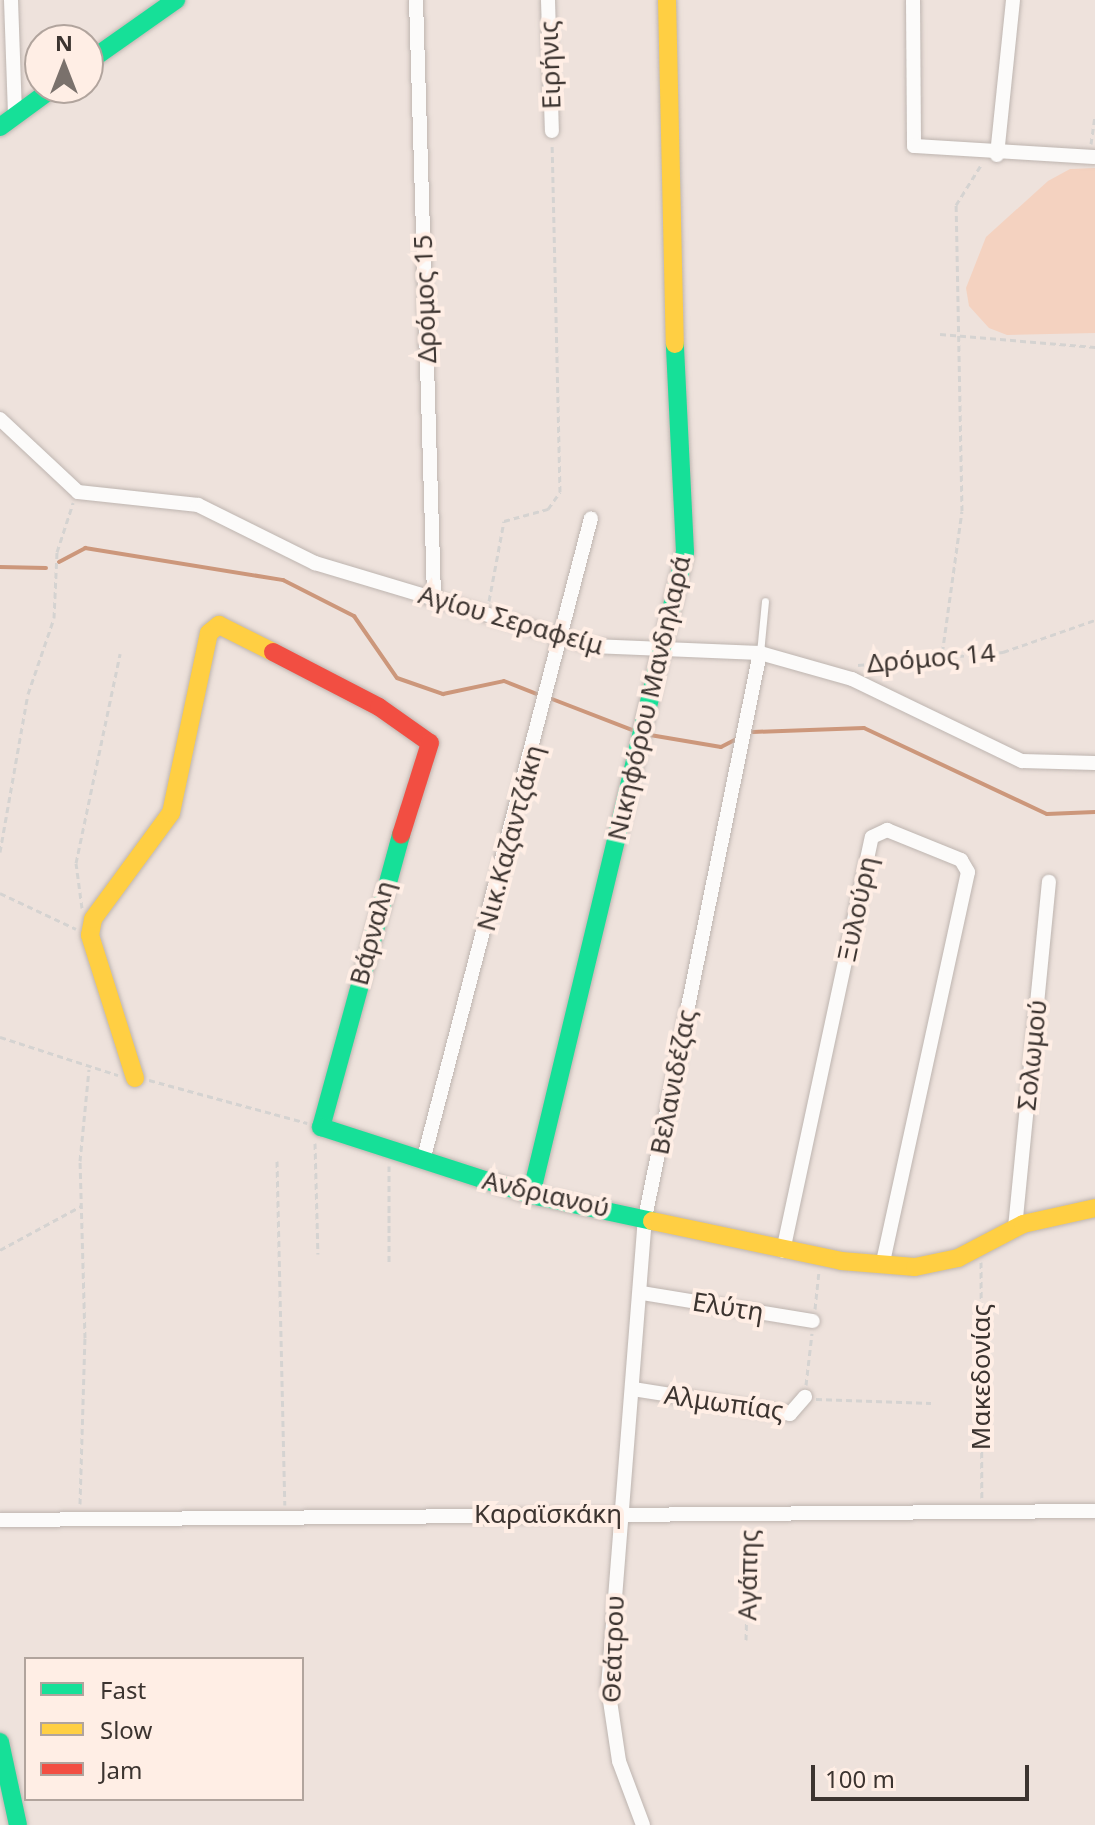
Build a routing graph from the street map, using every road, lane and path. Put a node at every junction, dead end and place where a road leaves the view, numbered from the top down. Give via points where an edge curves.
1 (11, 0) edge
2 (176, 0) edge
3 (416, 0) edge
4 (548, 0) edge
5 (667, 0) edge
6 (913, 0) edge
7 (1013, 0) edge
8 (104, 51) edge
9 (31, 104) edge
10 (1095, 116) edge
11 (7, 122) edge
12 (552, 131) joint
13 (991, 154) junction
14 (1092, 157) edge
15 (940, 334) dead end
16 (962, 336) junction
17 (1095, 347) edge
18 (0, 419) edge
19 (78, 492) junction
20 (591, 518) dead end
21 (434, 597) junction
22 (765, 601) dead end
23 (487, 611) junction
24 (1095, 620) edge
25 (564, 639) junction
26 (662, 650) junction
27 (760, 653) junction
28 (120, 654) dead end
29 (941, 662) junction
30 (854, 665) dead end
31 (1095, 763) edge
32 (0, 852) edge
33 (1049, 882) dead end
34 (0, 893) edge
35 (90, 935) junction
36 (0, 1037) edge
37 (89, 1069) junction
38 (135, 1078) junction
39 (321, 1127) junction
40 (389, 1146) junction
41 (424, 1157) junction
42 (277, 1161) dead end
43 (531, 1195) junction
44 (81, 1205) junction
45 (1095, 1208) edge
46 (645, 1218) junction
47 (1015, 1228) junction
48 (981, 1244) junction
49 (0, 1250) edge
50 (783, 1251) junction
51 (318, 1254) dead end
52 (821, 1257) junction
53 (389, 1263) dead end
54 (882, 1265) junction
55 (642, 1293) junction
56 (813, 1321) junction
57 (633, 1389) junction
58 (805, 1397) junction
59 (931, 1403) dead end
60 (749, 1510) junction
61 (982, 1510) junction
62 (1095, 1511) edge
63 (622, 1515) junction
64 (77, 1517) junction
65 (286, 1517) junction
66 (0, 1520) edge
67 (746, 1640) dead end
68 (0, 1742) edge
69 (18, 1825) edge
70 (643, 1825) edge

1 - 11 street
2 - 8 street
3 - 21 street, Δρόμος 15
4 - 12 street, Ειρήνις
5 - 26 street, Νικηφόρου Μανδηλαρά via 666,168 685,552
6 - 13 street via 912,138 927,150
7 - 13 street
9 - 11 street
10 - 14 path
12 - 23 path via 560,492 548,509 504,521
13 - 14 street
13 - 16 path via 956,205
15 - 16 path
16 - 17 path
16 - 29 path via 962,511
18 - 19 street
19 - 21 street, Αγίου Σεραφείμ via 198,505 315,563
19 - 32 path via 57,552 54,618 28,694
20 - 25 street, Νικ.Καζαντζάκη
21 - 23 street, Αγίου Σεραφείμ
22 - 27 lane
23 - 25 street, Αγίου Σεραφείμ
24 - 29 path, Δρόμος 14 via 1003,652
25 - 26 street, Αγίου Σεραφείμ
25 - 41 street, Νικ.Καζαντζάκη
26 - 27 street, Αγίου Σεραφείμ via 700,645
26 - 43 street, Νικηφόρου Μανδηλαρά
27 - 31 street, Αγίου Σεραφείμ via 852,679 1022,761
27 - 46 street, Βελανιδέζας
28 - 35 path via 76,863
29 - 30 path, Δρόμος 14
33 - 47 street, Σολωμού
34 - 35 path
35 - 38 street
35 - 39 street, Βάρναλη via 97,907 171,813 214,626 379,707 430,743 373,923
36 - 37 path
37 - 38 path
37 - 44 path
38 - 39 path via 189,1086
39 - 40 street, Ανδριανού
39 - 51 path via 314,1144
40 - 41 street, Ανδριανού
40 - 53 path
41 - 43 street, Ανδριανού
42 - 65 path
43 - 46 street, Ανδριανού
44 - 49 path
44 - 64 path via 85,1442
45 - 47 street, Ανδριανού
46 - 50 street, Ανδριανού
46 - 55 street, Βελανιδέζας
47 - 48 street, Ανδριανού
48 - 54 street, Ανδριανού via 958,1258
48 - 61 path, Μακεδονίας
50 - 52 street, Ανδριανού
50 - 54 street, Ξυλούρη via 872,837 887,830 961,860 968,872
52 - 54 street, Ανδριανού
52 - 56 path
55 - 56 street, Ελύτη
55 - 57 street, Βελανιδέζας
56 - 58 path
57 - 58 street, Αλμωπίας via 790,1414
57 - 63 street, Βελανιδέζας
58 - 59 path
60 - 61 street, Καραϊσκάκη
60 - 63 street, Καραϊσκάκη
60 - 67 path, Αγάπης
61 - 62 street, Καραϊσκάκη
63 - 65 street, Καραϊσκάκη
63 - 70 street, Θεάτρου via 608,1687 619,1761
64 - 65 street, Καραϊσκάκη
64 - 66 street, Καραϊσκάκη
68 - 69 street

